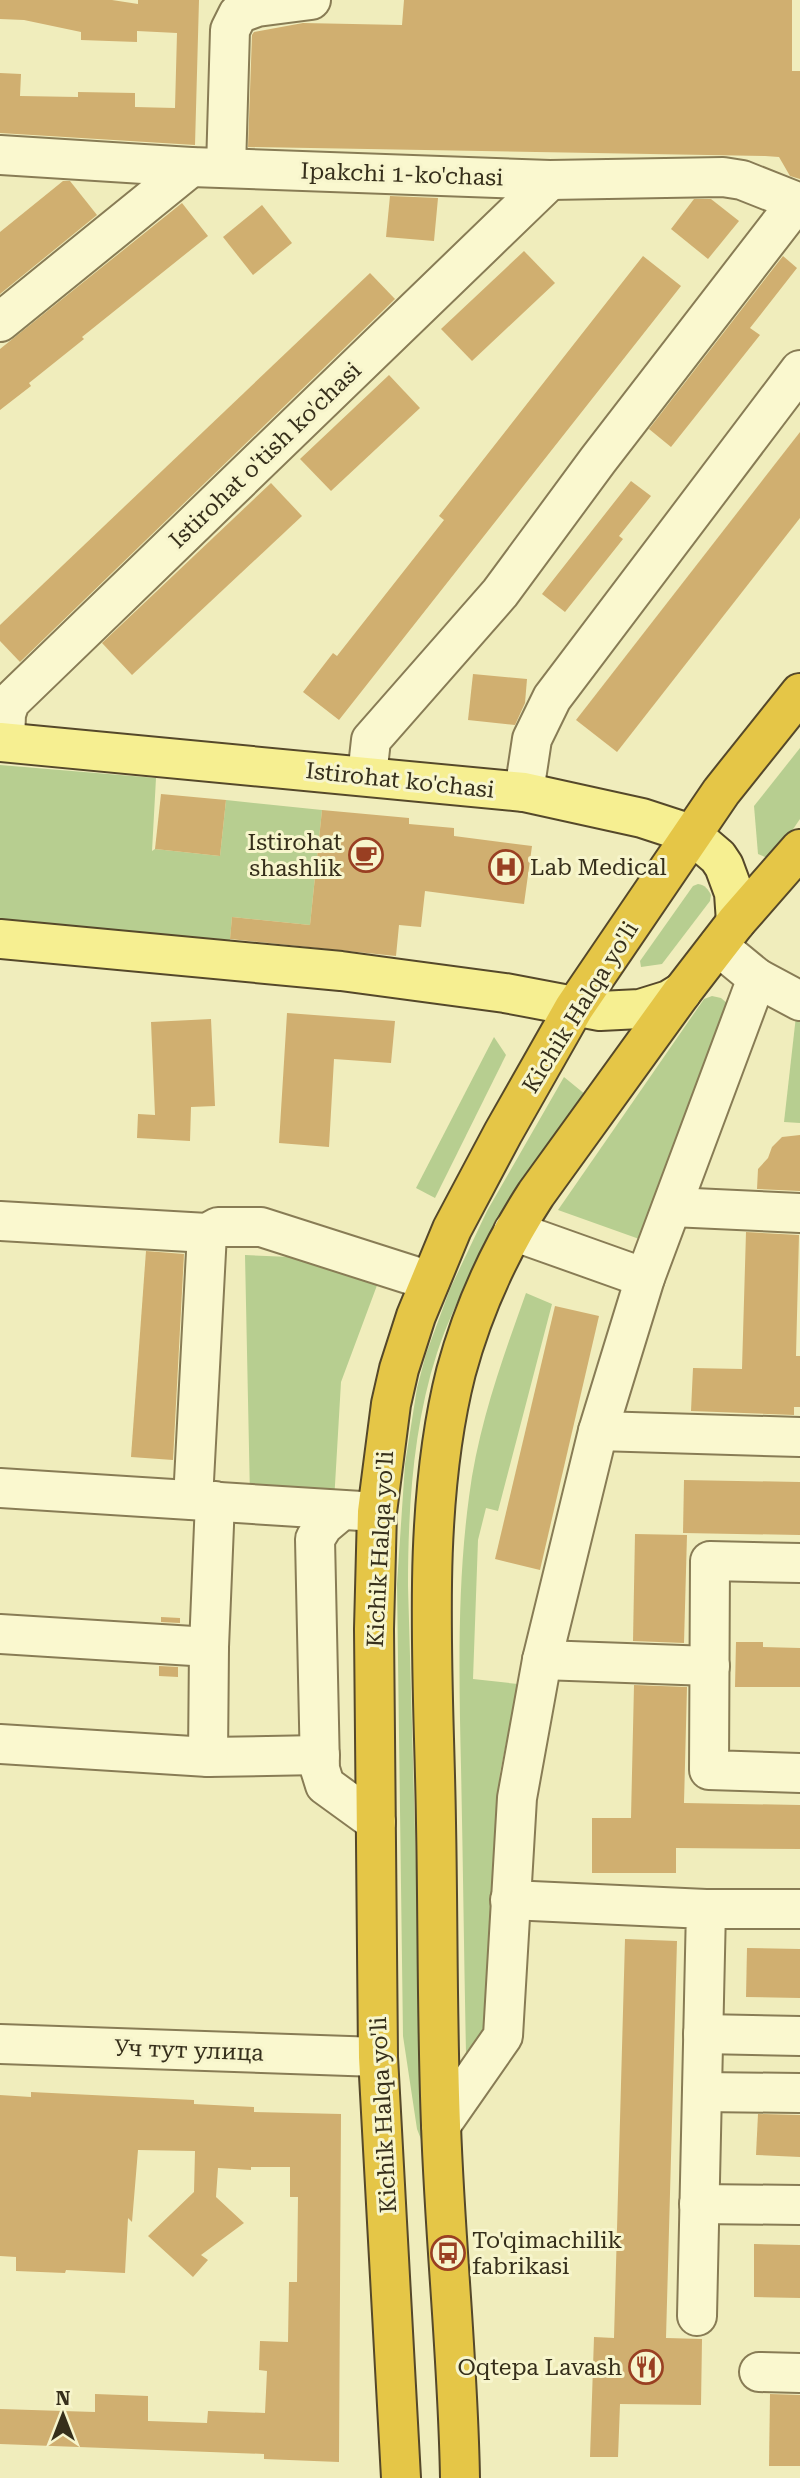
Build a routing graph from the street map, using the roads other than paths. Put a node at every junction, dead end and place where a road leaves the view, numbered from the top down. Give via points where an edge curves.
1 (312, 0) edge
2 (0, 155) edge
3 (208, 168) junction
4 (550, 180) junction
5 (798, 202) edge
6 (0, 322) edge
7 (800, 370) edge
8 (800, 692) edge
9 (2, 742) edge
10 (367, 776) junction
11 (524, 792) junction
12 (691, 834) junction
13 (794, 864) edge
14 (727, 934) junction
15 (0, 939) edge
16 (757, 978) junction
17 (682, 992) junction
18 (800, 1001) edge
19 (574, 1008) junction
20 (672, 1207) junction
21 (800, 1213) edge
22 (0, 1221) edge
23 (513, 1231) junction
24 (206, 1233) junction
25 (645, 1278) junction
26 (430, 1281) junction
27 (598, 1431) junction
28 (800, 1437) edge
29 (0, 1488) edge
30 (204, 1501) junction
31 (359, 1511) junction
32 (800, 1563) edge
33 (0, 1634) edge
34 (209, 1647) junction
35 (542, 1660) junction
36 (710, 1666) junction
37 (0, 1744) edge
38 (320, 1755) junction
39 (208, 1757) junction
40 (800, 1773) edge
41 (376, 1822) junction
42 (510, 1900) junction
43 (706, 1909) junction
44 (800, 1909) edge
45 (703, 2034) junction
46 (800, 2036) edge
47 (0, 2044) edge
48 (378, 2057) junction
49 (702, 2092) junction
50 (800, 2093) edge
51 (441, 2125) junction
52 (699, 2204) junction
53 (800, 2205) edge
54 (697, 2316) dead end
55 (759, 2372) dead end
56 (800, 2373) edge
57 (401, 2478) edge
58 (460, 2478) edge

1 - 3 street via 239,14 230,30
2 - 3 street, Ipakchi 1-ko'chasi
3 - 4 street, Ipakchi 1-ko'chasi
3 - 6 street
4 - 5 street, Ipakchi 1-ko'chasi via 723,177
4 - 9 street, Istirohat o'tish ko'chasi via 10,702
5 - 10 street via 500,593 371,740
7 - 11 street via 552,698 532,739
8 - 12 highway, Kichik Halqa yo'li
9 - 10 main road, Istirohat ko'chasi
10 - 11 main road, Istirohat ko'chasi
11 - 12 main road, Istirohat ko'chasi via 642,818
12 - 14 main road, Istirohat ko'chasi via 724,866 734,893
12 - 19 highway, Kichik Halqa yo'li
13 - 14 highway
14 - 16 street
14 - 17 highway
15 - 19 main road via 341,971 505,993
16 - 18 street
16 - 20 street
17 - 19 main road via 624,1012
17 - 23 highway
19 - 26 highway, Kichik Halqa yo'li via 452,1229
20 - 21 street
20 - 25 street
22 - 24 street
23 - 25 street
23 - 51 highway via 478,1307 456,1375 435,1516
24 - 26 street via 218,1227 261,1227
24 - 30 street
25 - 27 street
26 - 31 highway, Kichik Halqa yo'li via 399,1368
27 - 28 street
27 - 35 street
29 - 30 street
30 - 31 street
30 - 34 street
31 - 38 street via 323,1526 315,1539
31 - 41 highway, Kichik Halqa yo'li via 374,1629
32 - 36 street via 710,1561
33 - 34 street
34 - 39 street
35 - 36 street
35 - 42 street via 517,1798
36 - 40 street via 709,1770
37 - 39 street
38 - 39 street
38 - 41 street via 325,1785
41 - 48 highway, Kichik Halqa yo'li
42 - 43 street
42 - 51 street via 503,2036
43 - 44 street
43 - 45 street
45 - 46 street
45 - 49 street
47 - 48 street, Уч тут улица
48 - 57 highway, Kichik Halqa yo'li
49 - 50 street
49 - 52 street
51 - 58 highway
52 - 53 street
52 - 54 street
55 - 56 street

